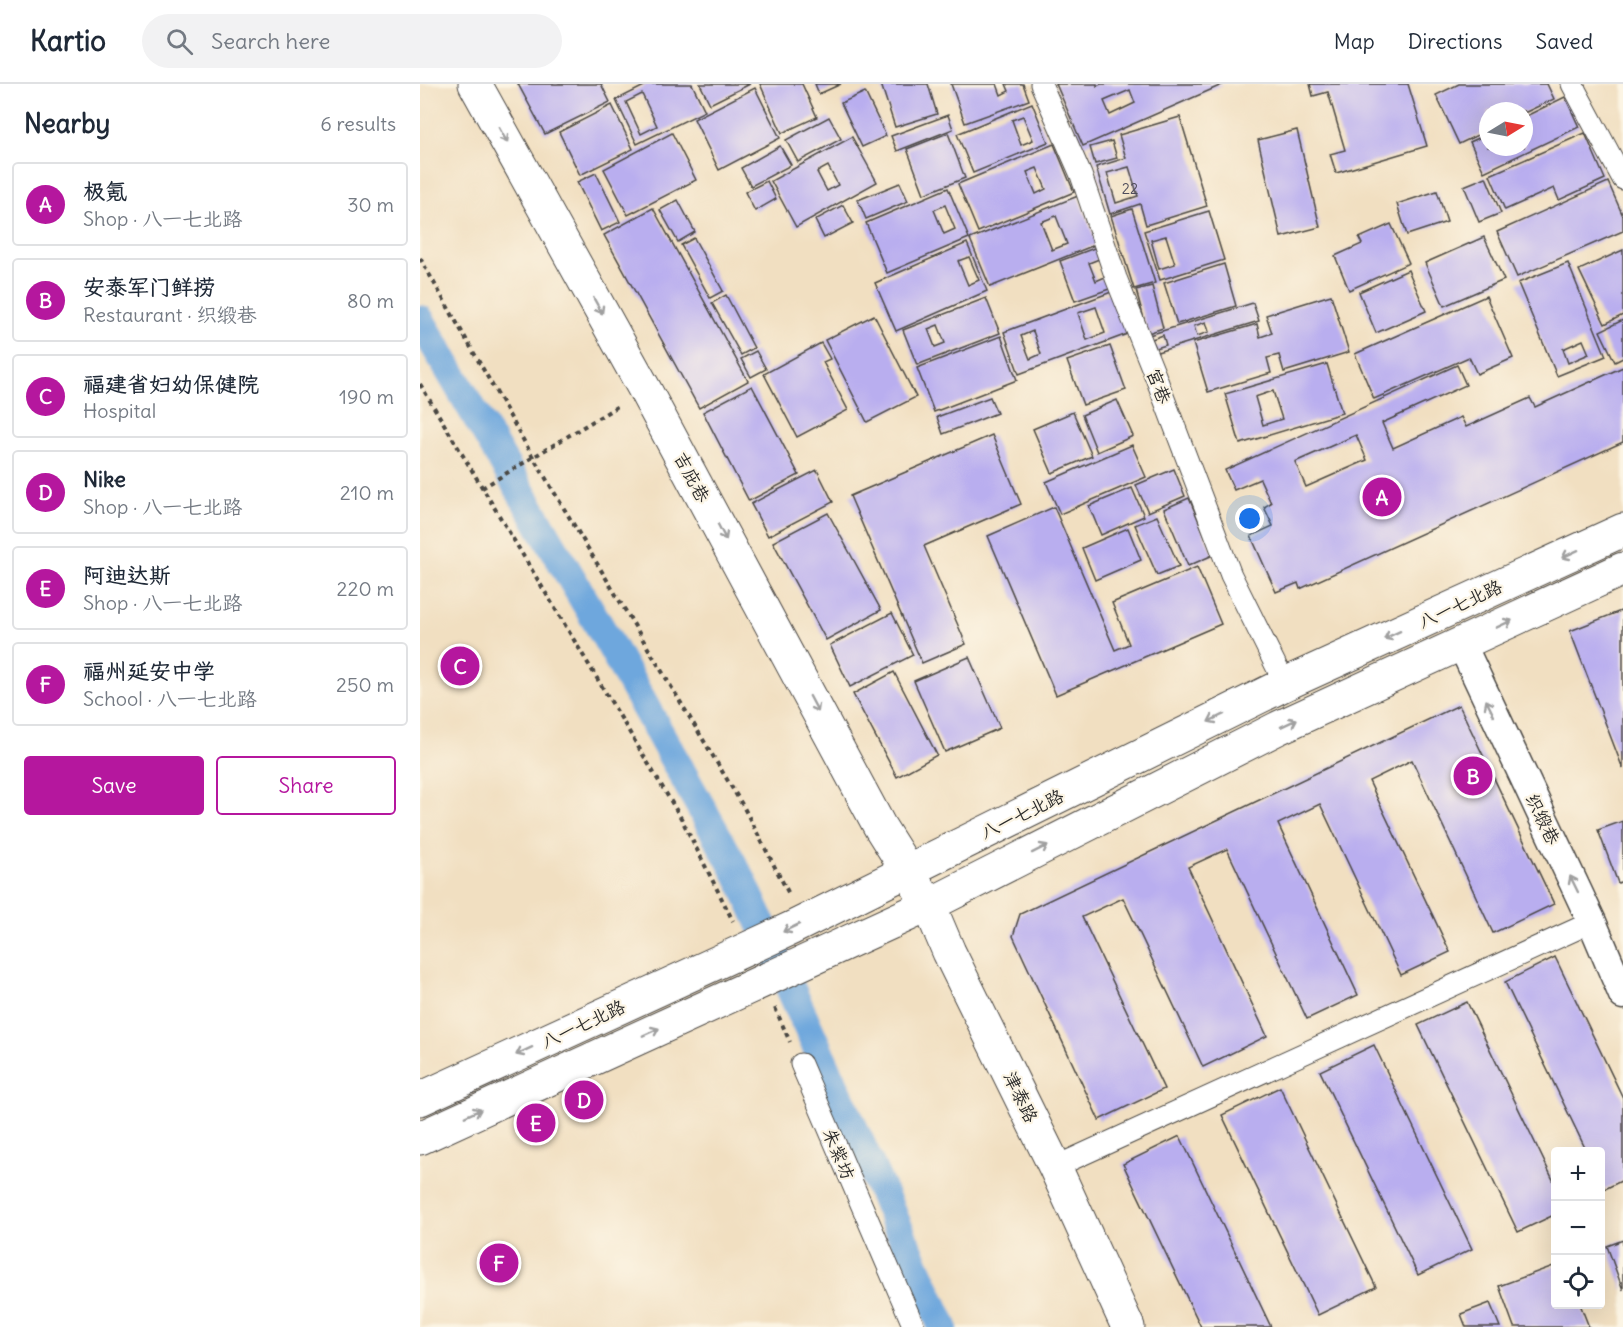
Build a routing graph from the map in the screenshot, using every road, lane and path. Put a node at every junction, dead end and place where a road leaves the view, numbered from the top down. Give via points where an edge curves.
1 (475, 84) edge
2 (1041, 84) edge
3 (1572, 84) edge
4 (1623, 179) edge
5 (420, 258) edge
6 (420, 384) edge
7 (645, 390) junction
8 (534, 457) junction
9 (482, 488) junction
10 (1623, 530) edge
11 (1623, 569) edge
12 (1461, 643) junction
13 (1285, 684) junction
14 (907, 871) junction
15 (929, 905) junction
16 (804, 922) junction
17 (1592, 922) junction
18 (747, 949) junction
19 (762, 981) junction
20 (1623, 995) edge
21 (801, 1064) joint
22 (420, 1099) edge
23 (420, 1138) edge
24 (1055, 1167) junction
25 (914, 1327) edge
26 (1128, 1327) edge

1 -> 7 main road, 吉庇巷
2 - 13 street, 宫巷 via 1081,175 1116,278 1231,575
3 - 4 street
5 - 8 path
6 - 9 path
7 - 8 path
7 -> 14 main road, 吉庇巷
8 - 9 path
8 - 16 path via 743,806
9 - 18 path via 681,818
10 -> 13 main road, 八一七北路
12 -> 11 main road, 八一七北路
15 -> 12 main road, 八一七北路 via 1278,728
17 -> 12 street, 织缎巷
13 -> 14 main road, 八一七北路
14 - 15 main road, 津泰路
14 - 16 main road, 八一七北路
15 - 19 main road, 八一七北路
15 - 24 main road, 津泰路
16 -> 18 main road, 八一七北路
17 - 20 street, 织缎巷
17 - 24 street
18 -> 22 main road, 八一七北路
19 - 21 path
23 -> 19 main road, 八一七北路
21 - 25 street, 朱紫坊
24 - 26 main road, 津泰路

